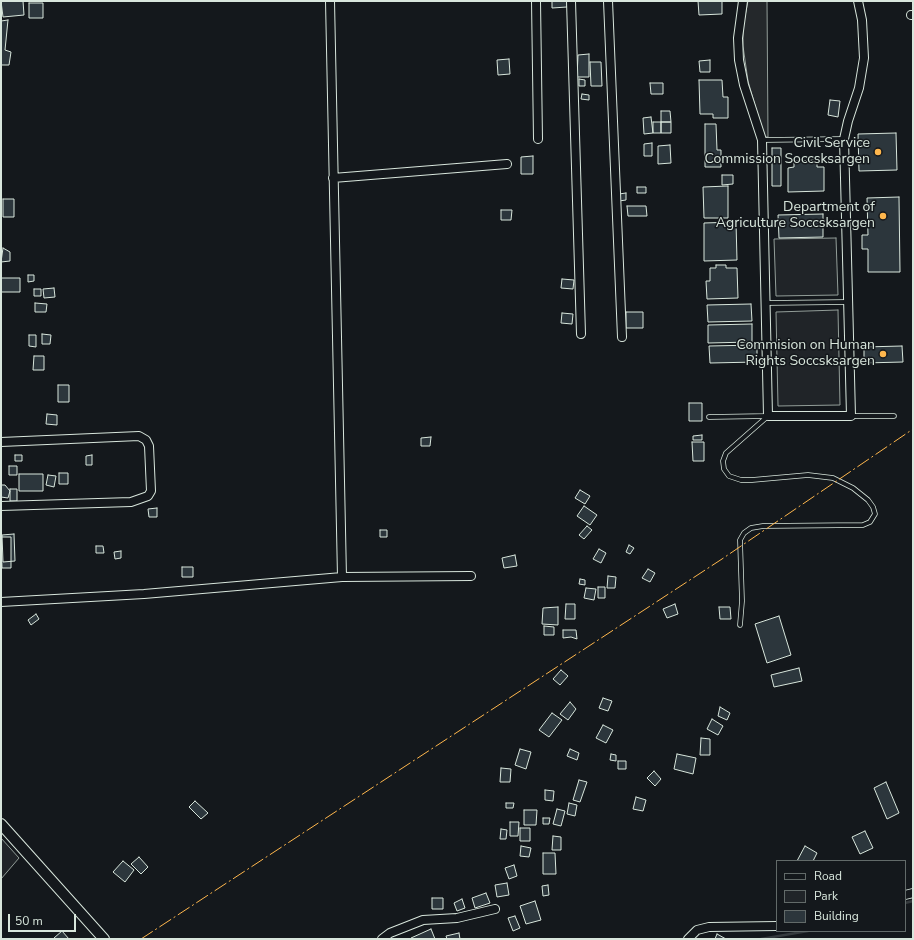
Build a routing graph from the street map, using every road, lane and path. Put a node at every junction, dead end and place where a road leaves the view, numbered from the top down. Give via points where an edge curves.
1 (330, 1) edge
2 (536, 1) edge
3 (571, 1) edge
4 (608, 1) edge
5 (743, 1) edge
6 (858, 1) edge
7 (538, 139) dead end
8 (844, 139) junction
9 (762, 140) junction
10 (507, 164) dead end
11 (333, 178) junction
12 (848, 302) junction
13 (765, 303) junction
14 (581, 334) dead end
15 (622, 336) dead end
16 (768, 416) junction
17 (851, 416) junction
18 (894, 416) dead end
19 (709, 417) dead end
20 (1, 442) edge
21 (1, 506) edge
22 (470, 576) dead end
23 (342, 577) junction
24 (1, 602) edge
25 (740, 625) dead end
26 (1, 824) edge
27 (495, 909) dead end
28 (776, 926) edge
29 (104, 939) edge
30 (382, 939) edge
31 (688, 939) edge

1 - 11 street
2 - 7 street
3 - 14 street
4 - 15 street
5 - 9 street via 738,38 739,60 744,86
6 - 8 street via 864,58 859,88
8 - 9 lane
8 - 12 street
9 - 13 street
10 - 11 street
11 - 23 street
12 - 13 lane
12 - 17 street
13 - 16 street
16 - 17 street
16 - 19 lane
16 - 25 lane via 726,452 724,469 730,476 741,480 808,475 834,478 868,500 874,507 875,514 870,522 863,525 763,526 744,532 740,540
17 - 18 lane
20 - 21 street via 139,436 146,440 149,446 151,491 148,496 131,502
22 - 23 street
23 - 24 street via 144,594
26 - 29 street
27 - 30 street via 457,918 423,920 390,933
28 - 31 street via 709,927 697,930

